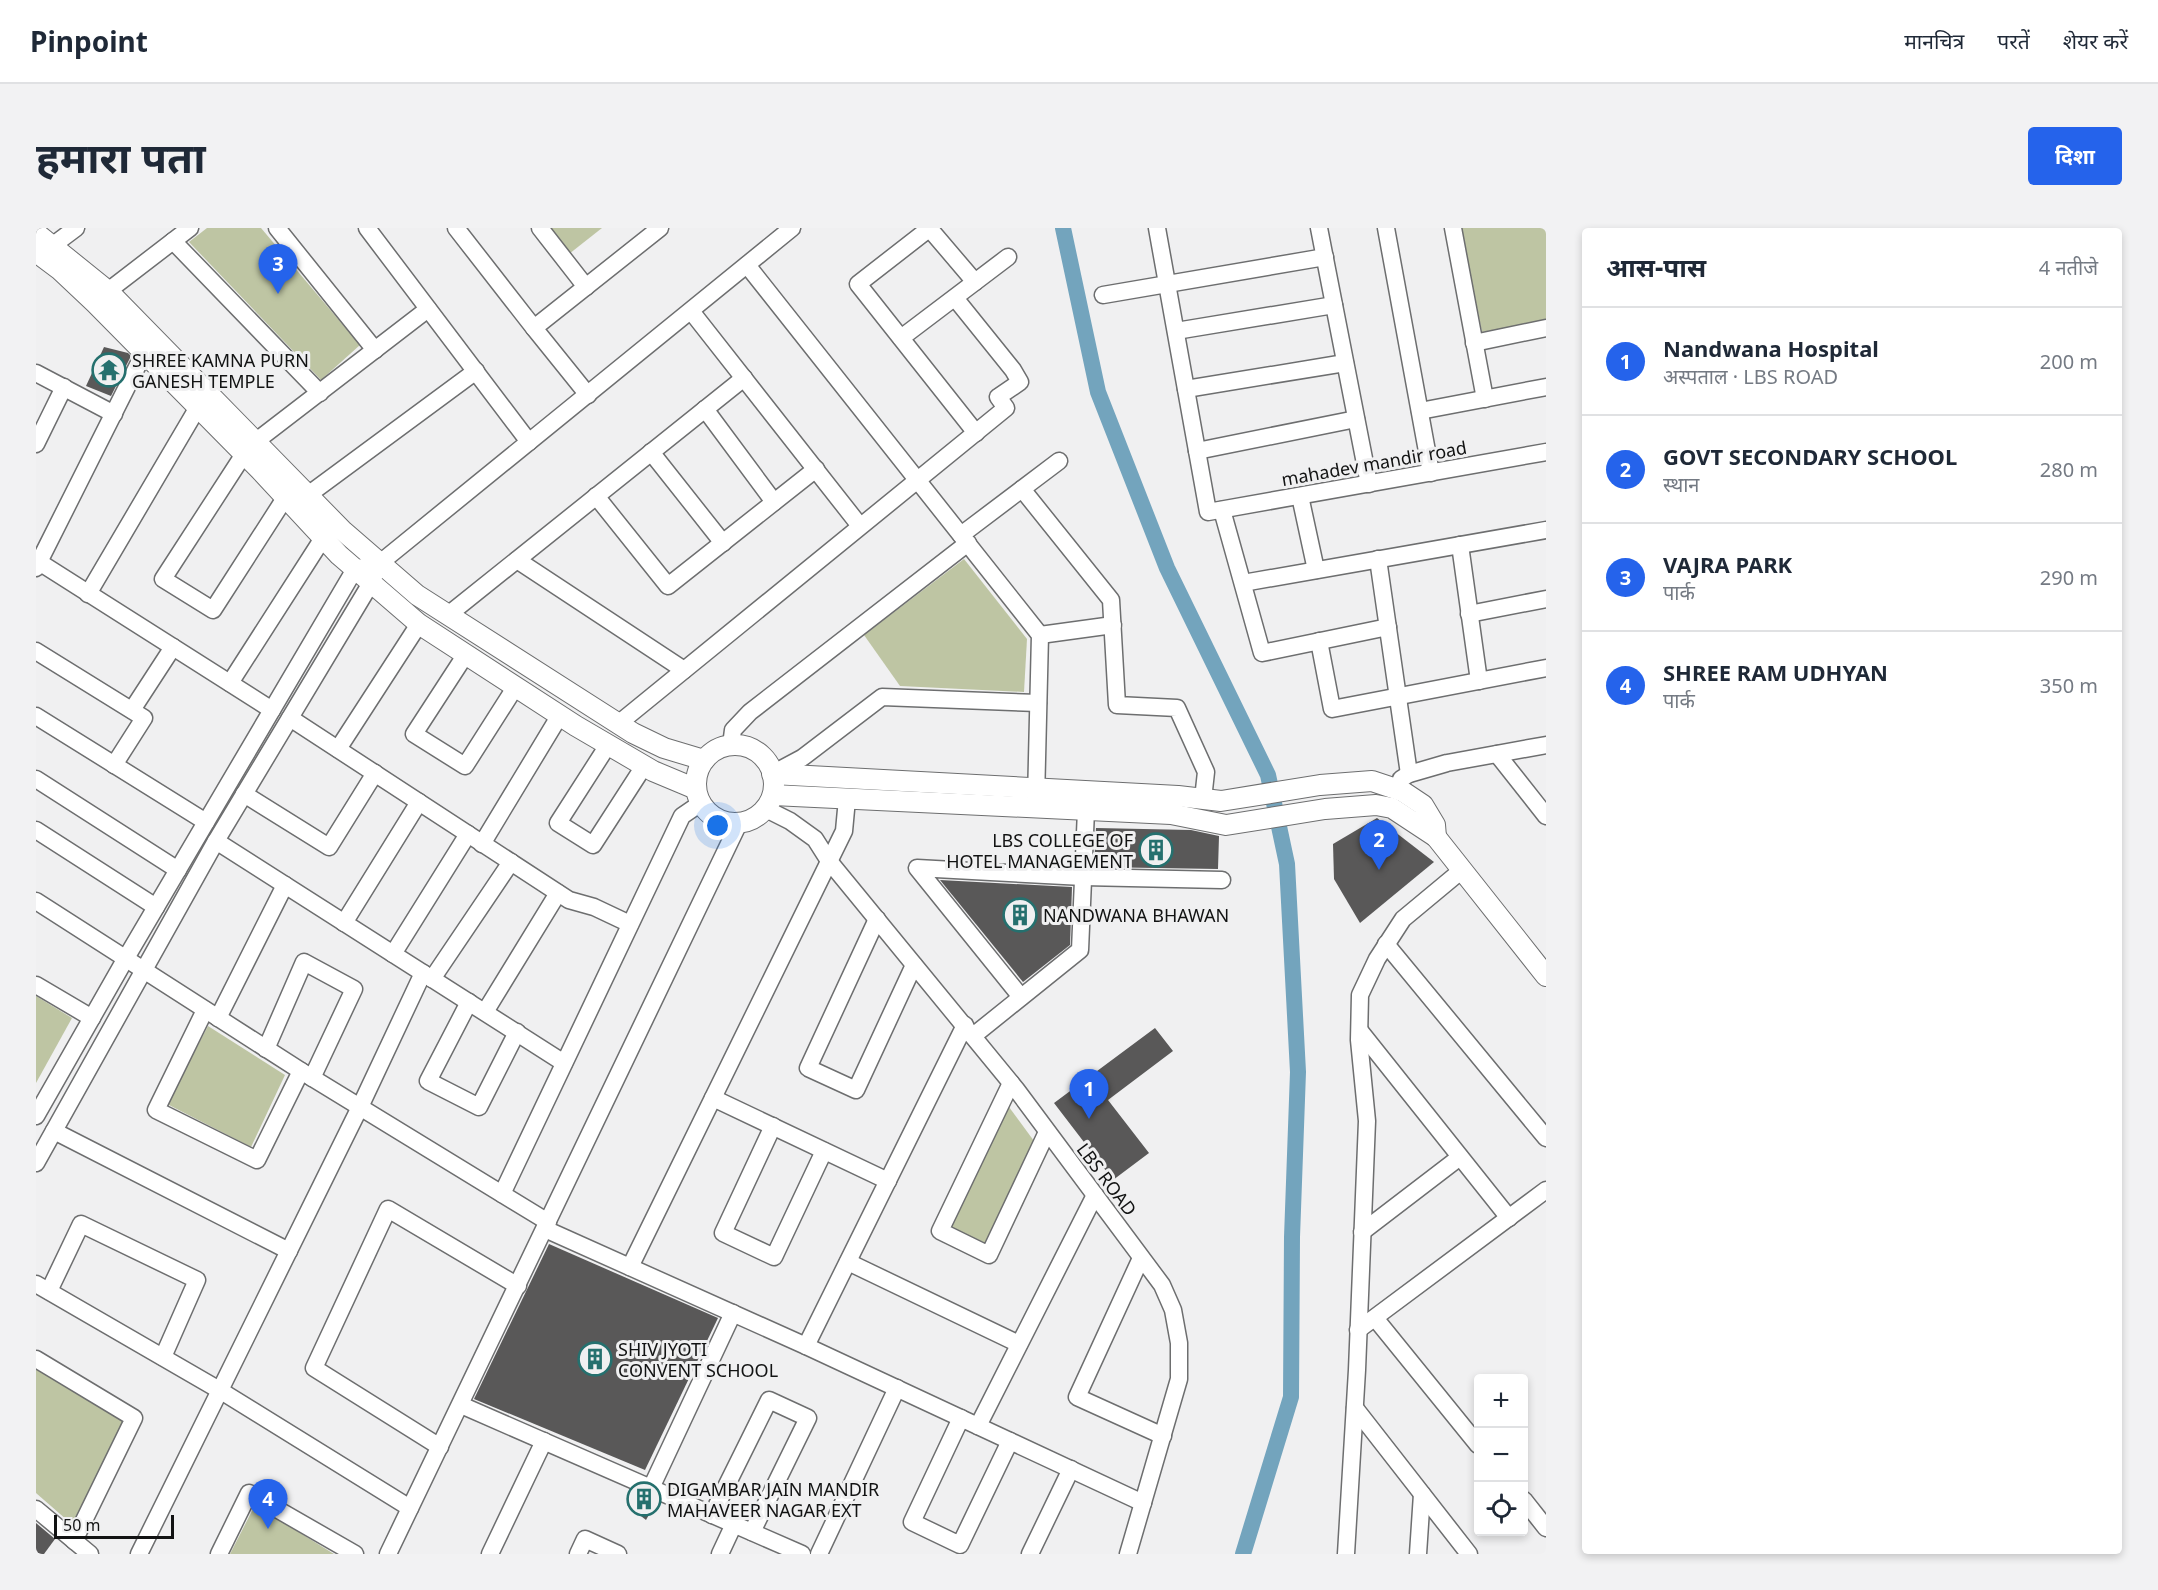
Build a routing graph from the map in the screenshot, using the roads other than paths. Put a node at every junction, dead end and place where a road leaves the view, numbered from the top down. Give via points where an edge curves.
1 (76, 228) edge
2 (190, 228) edge
3 (278, 228) edge
4 (367, 228) edge
5 (456, 228) edge
6 (540, 228) edge
7 (660, 228) edge
8 (792, 228) edge
9 (929, 228) edge
10 (1157, 228) edge
11 (1319, 228) edge
12 (1386, 228) edge
13 (1453, 228) edge
14 (36, 232) edge
15 (173, 241) junction
16 (44, 249) edge
17 (1008, 257) dead end
18 (1325, 257) junction
19 (747, 265) junction
20 (975, 282) junction
21 (1167, 284) junction
22 (586, 287) junction
23 (108, 291) junction
24 (1103, 295) dead end
25 (954, 298) junction
26 (1334, 305) junction
27 (428, 309) junction
28 (690, 311) junction
29 (534, 328) junction
30 (1546, 328) edge
31 (1176, 331) junction
32 (901, 338) junction
33 (1474, 343) junction
34 (375, 350) junction
35 (144, 353) junction
36 (1345, 363) junction
37 (476, 371) junction
38 (36, 373) edge
39 (744, 378) junction
40 (63, 387) junction
41 (1546, 387) edge
42 (1186, 389) junction
43 (320, 393) junction
44 (588, 394) junction
45 (1485, 399) junction
46 (198, 407) junction
47 (705, 409) junction
48 (1420, 411) junction
49 (114, 414) junction
50 (1356, 419) junction
51 (976, 433) junction
52 (529, 442) junction
53 (36, 444) edge
54 (250, 448) junction
55 (1197, 451) junction
56 (651, 452) junction
57 (1546, 452) edge
58 (1059, 461) dead end
59 (816, 469) junction
60 (1431, 472) junction
61 (917, 479) junction
62 (1369, 484) junction
63 (1022, 489) junction
64 (308, 495) junction
65 (596, 496) junction
66 (1300, 496) junction
67 (285, 498) junction
68 (774, 502) junction
69 (1215, 511) junction
70 (860, 526) junction
71 (1546, 530) edge
72 (43, 538) edge
73 (323, 538) junction
74 (964, 539) junction
75 (723, 543) junction
76 (1460, 545) junction
77 (1378, 559) junction
78 (517, 560) junction
79 (380, 563) junction
80 (37, 565) edge
81 (355, 569) junction
82 (1316, 570) junction
83 (371, 583) junction
84 (1243, 583) junction
85 (88, 594) junction
86 (1546, 599) edge
87 (1470, 614) junction
88 (448, 615) junction
89 (419, 624) junction
90 (1113, 625) junction
91 (1388, 627) junction
92 (1041, 635) junction
93 (1319, 641) junction
94 (173, 648) junction
95 (36, 651) edge
96 (466, 654) junction
97 (1546, 668) edge
98 (684, 670) junction
99 (1479, 681) junction
100 (230, 683) junction
101 (516, 686) junction
102 (1398, 696) junction
103 (1038, 703) junction
104 (132, 710) junction
105 (272, 710) junction
106 (560, 715) junction
107 (36, 716) edge
108 (290, 718) junction
109 (618, 724) junction
110 (608, 745) junction
111 (731, 745) junction
112 (1546, 745) edge
113 (338, 749) junction
114 (1497, 754) junction
115 (705, 760) junction
116 (114, 765) junction
117 (644, 766) junction
118 (375, 773) junction
119 (772, 774) junction
120 (1409, 774) junction
121 (36, 779) edge
122 (1389, 787) junction
123 (244, 794) junction
124 (698, 796) junction
125 (1036, 798) junction
126 (847, 799) junction
127 (1212, 800) junction
128 (419, 802) junction
129 (770, 802) junction
130 (1376, 805) junction
131 (1086, 810) junction
132 (1546, 816) edge
133 (206, 822) junction
134 (739, 823) junction
135 (36, 830) edge
136 (468, 834) junction
137 (1436, 837) junction
138 (216, 841) junction
139 (482, 844) junction
140 (829, 861) junction
141 (511, 862) junction
142 (178, 870) junction
143 (1462, 870) junction
144 (1083, 877) junction
145 (1222, 880) dead end
146 (285, 885) junction
147 (558, 893) junction
148 (36, 901) edge
149 (156, 907) junction
150 (877, 919) junction
151 (344, 923) junction
152 (630, 924) junction
153 (1386, 944) junction
154 (393, 954) junction
155 (126, 958) junction
156 (914, 965) junction
157 (145, 971) junction
158 (428, 976) junction
159 (1546, 976) edge
160 (36, 985) edge
161 (1021, 997) junction
162 (469, 1002) junction
163 (485, 1012) junction
164 (212, 1014) junction
165 (92, 1018) junction
166 (969, 1031) junction
167 (1360, 1031) junction
168 (517, 1032) junction
169 (266, 1049) junction
170 (564, 1063) junction
171 (306, 1074) junction
172 (1011, 1083) junction
173 (41, 1095) edge
174 (713, 1098) junction
175 (360, 1107) junction
176 (36, 1116) edge
177 (773, 1126) junction
178 (54, 1131) junction
179 (1047, 1132) junction
180 (1546, 1137) edge
181 (824, 1150) junction
182 (1460, 1157) junction
183 (36, 1163) edge
184 (888, 1181) junction
185 (1546, 1191) edge
186 (502, 1194) junction
187 (1095, 1195) junction
188 (1509, 1218) junction
189 (547, 1226) junction
190 (1362, 1232) junction
191 (289, 1251) junction
192 (1142, 1258) junction
193 (848, 1262) junction
194 (630, 1267) junction
195 (518, 1286) junction
196 (42, 1287) edge
197 (733, 1313) junction
198 (1375, 1318) junction
199 (1358, 1330) junction
200 (1019, 1344) junction
201 (806, 1346) junction
202 (163, 1358) junction
203 (36, 1359) edge
204 (897, 1388) junction
205 (221, 1391) junction
206 (461, 1405) junction
207 (1355, 1408) junction
208 (961, 1418) junction
209 (978, 1426) junction
210 (1163, 1436) junction
211 (1474, 1439) edge
212 (544, 1441) junction
213 (1010, 1441) junction
214 (440, 1447) junction
215 (1071, 1469) junction
216 (651, 1488) junction
217 (1422, 1494) junction
218 (1143, 1503) junction
219 (1528, 1505) edge
220 (410, 1508) junction
221 (36, 1509) edge
222 (712, 1515) junction
223 (734, 1524) junction
224 (1546, 1528) edge
225 (752, 1532) junction
226 (74, 1540) junction
227 (90, 1554) edge
228 (140, 1554) edge
229 (219, 1554) edge
230 (355, 1554) edge
231 (388, 1554) edge
232 (490, 1554) edge
233 (578, 1554) edge
234 (618, 1554) edge
235 (720, 1554) edge
236 (800, 1554) edge
237 (819, 1554) edge
238 (1030, 1554) edge
239 (1128, 1554) edge
240 (1346, 1554) edge
241 (1418, 1554) edge
242 (1469, 1554) edge

1 - 16 street
2 - 15 street
3 - 34 street
4 - 27 street
5 - 29 street
6 - 22 street
7 - 22 street
8 - 19 street
9 - 20 street
9 - 32 street via 858,284
10 - 21 street
11 - 18 street
12 - 48 street
13 - 33 street
14 - 16 street
15 - 23 street
15 - 43 street
16 - 23 street
16 - 35 street via 60,270
17 - 20 street
18 - 21 street
18 - 26 street
19 - 28 street
19 - 61 street
20 - 25 street
21 - 24 street
21 - 31 street
22 - 29 street
23 - 54 street
25 - 32 street
25 - 51 street via 1020,382 998,397 1006,408
26 - 31 street
26 - 36 street
27 - 34 street
27 - 37 street
28 - 39 street
28 - 44 street
29 - 44 street
30 - 33 street
31 - 42 street
32 - 51 street
33 - 45 street
34 - 43 street
35 - 46 street
35 - 49 street
36 - 42 street
36 - 50 street
37 - 52 street
37 - 64 street
38 - 40 street
39 - 47 street
39 - 59 street
40 - 49 street
40 - 53 street
41 - 45 street
42 - 55 street
43 - 54 street
44 - 52 street
45 - 48 street
46 - 54 street
46 - 85 street
47 - 56 street
47 - 68 street
48 - 60 street
49 - 72 street
50 - 55 street
50 - 62 street
51 - 61 street
52 - 79 street
54 - 64 street
54 - 67 street
54 - 67 street via 163,579 213,610
55 - 69 street
56 - 65 street
56 - 75 street
57 - 60 street, mahadev mandir road
58 - 63 street
59 - 68 street
59 - 70 street
60 - 62 street, mahadev mandir road
61 - 70 street
61 - 74 street
62 - 66 street, mahadev mandir road
63 - 74 street
63 - 90 street via 1111,600
64 - 79 street
65 - 75 street via 668,586
65 - 78 street
66 - 69 street, mahadev mandir road
66 - 82 street
67 - 73 street
68 - 75 street
69 - 84 street
70 - 98 street
71 - 76 street
72 - 80 street
73 - 81 street
73 - 100 street
74 - 92 street
74 - 111 street via 750,712 733,730
76 - 77 street
76 - 87 street
77 - 82 street
77 - 91 street
78 - 88 street
78 - 98 street
79 - 81 street
79 - 83 street
79 - 88 street
80 - 85 street
81 - 83 street
81 - 105 street
82 - 84 street
83 - 89 street
83 - 108 street
84 - 93 street via 1262,653
85 - 94 street
86 - 87 street
87 - 99 street
88 - 109 street
89 - 96 street
89 - 113 street
90 - 92 street
90 - 127 street via 1117,705 1177,708 1206,772
91 - 93 street
91 - 102 street
92 - 103 street
93 - 102 street via 1332,709
94 - 100 street
94 - 104 street
95 - 104 street
96 - 101 street
96 - 101 street via 414,734 465,766
97 - 99 street
98 - 109 street
99 - 102 street
100 - 105 street
101 - 106 street
102 - 120 street
103 - 119 street via 882,697 802,758
103 - 125 street
104 - 116 street via 144,718
105 - 133 street
106 - 110 street
106 - 139 street
107 - 116 street
108 - 113 street
108 - 123 street
109 - 115 street via 664,748
110 - 117 street
110 - 117 street via 558,823 593,845
111 - 115 street via 716,750
111 - 119 street via 760,754
112 - 114 street
113 - 118 street
114 - 120 street
114 - 132 street
115 - 124 street via 697,773
116 - 133 street
117 - 124 street
118 - 123 street via 329,847
118 - 128 street
119 - 125 street
119 - 129 street
120 - 122 street
121 - 142 street
122 - 127 street via 1372,781 1320,784
122 - 130 street
122 - 137 street via 1424,805 1435,825
123 - 138 street
124 - 134 street via 711,815 724,822
124 - 152 street via 682,816
125 - 126 street
125 - 127 street via 1178,796
125 - 131 street
126 - 129 street
126 - 140 street via 844,831
128 - 136 street
128 - 151 street
129 - 134 street via 754,819
129 - 140 street, LBS ROAD via 814,839
130 - 131 street via 1226,825 1171,814
130 - 137 street via 1392,808
131 - 144 street
133 - 142 street
134 - 189 street
135 - 149 street
136 - 139 street
136 - 154 street
137 - 143 street
138 - 146 street
138 - 157 street
139 - 141 street
140 - 150 street, LBS ROAD
140 - 174 street
141 - 147 street
141 - 158 street
142 - 149 street
143 - 153 street via 1403,919
143 - 159 street
144 - 145 street
144 - 161 street via 1080,950
144 - 161 street via 917,868
146 - 151 street
146 - 164 street
147 - 152 street
147 - 163 street
148 - 155 street
149 - 155 street
150 - 156 street, LBS ROAD
150 - 156 street via 808,1068 856,1090
151 - 154 street
152 - 170 street
153 - 167 street via 1360,995
153 - 180 street
154 - 158 street
155 - 157 street
155 - 165 street
156 - 166 street, LBS ROAD
157 - 164 street
157 - 178 street
158 - 162 street
158 - 175 street
160 - 165 street
161 - 166 street
162 - 163 street
162 - 168 street via 428,1081 479,1107
163 - 168 street
164 - 169 street
164 - 171 street via 156,1110 257,1160
165 - 173 street
166 - 172 street, LBS ROAD
166 - 184 street
167 - 182 street
167 - 190 street via 1367,1121
168 - 170 street
169 - 171 street
169 - 171 street via 304,962 354,989
170 - 186 street
171 - 175 street
172 - 179 street, LBS ROAD
172 - 179 street via 940,1232 989,1254
173 - 176 street
174 - 177 street
174 - 194 street
175 - 186 street
175 - 191 street
177 - 181 street
177 - 181 street via 723,1233 774,1257
178 - 183 street
178 - 191 street
179 - 187 street, LBS ROAD
181 - 184 street
182 - 188 street
182 - 190 street
184 - 193 street
185 - 188 street
186 - 189 street
187 - 192 street, LBS ROAD
187 - 200 street
188 - 198 street
189 - 194 street
189 - 195 street
190 - 199 street
191 - 205 street
192 - 210 street, LBS ROAD via 1162,1285 1173,1310 1179,1343 1179,1379
192 - 210 street via 1077,1397
193 - 200 street
193 - 201 street
194 - 197 street
195 - 206 street
195 - 214 street via 388,1209 314,1368
196 - 202 street
196 - 202 street via 81,1224 197,1280
197 - 201 street
197 - 216 street
198 - 199 street
198 - 211 street
199 - 207 street
200 - 209 street
201 - 204 street
202 - 205 street
203 - 226 street via 134,1418
204 - 208 street
204 - 237 street
205 - 220 street
205 - 228 street
206 - 212 street
206 - 214 street
207 - 217 street
207 - 240 street
208 - 209 street
208 - 213 street via 912,1522 960,1545
209 - 213 street
210 - 218 street, LBS ROAD
212 - 216 street
212 - 232 street
213 - 215 street
214 - 220 street
215 - 218 street
215 - 238 street
216 - 222 street
217 - 241 street
217 - 242 street
218 - 239 street, LBS ROAD
219 - 224 street
220 - 231 street
221 - 226 street
222 - 223 street
222 - 225 street via 769,1400 808,1418
223 - 225 street
223 - 235 street
225 - 236 street
226 - 227 street
229 - 230 street via 249,1493
233 - 234 street via 585,1539

